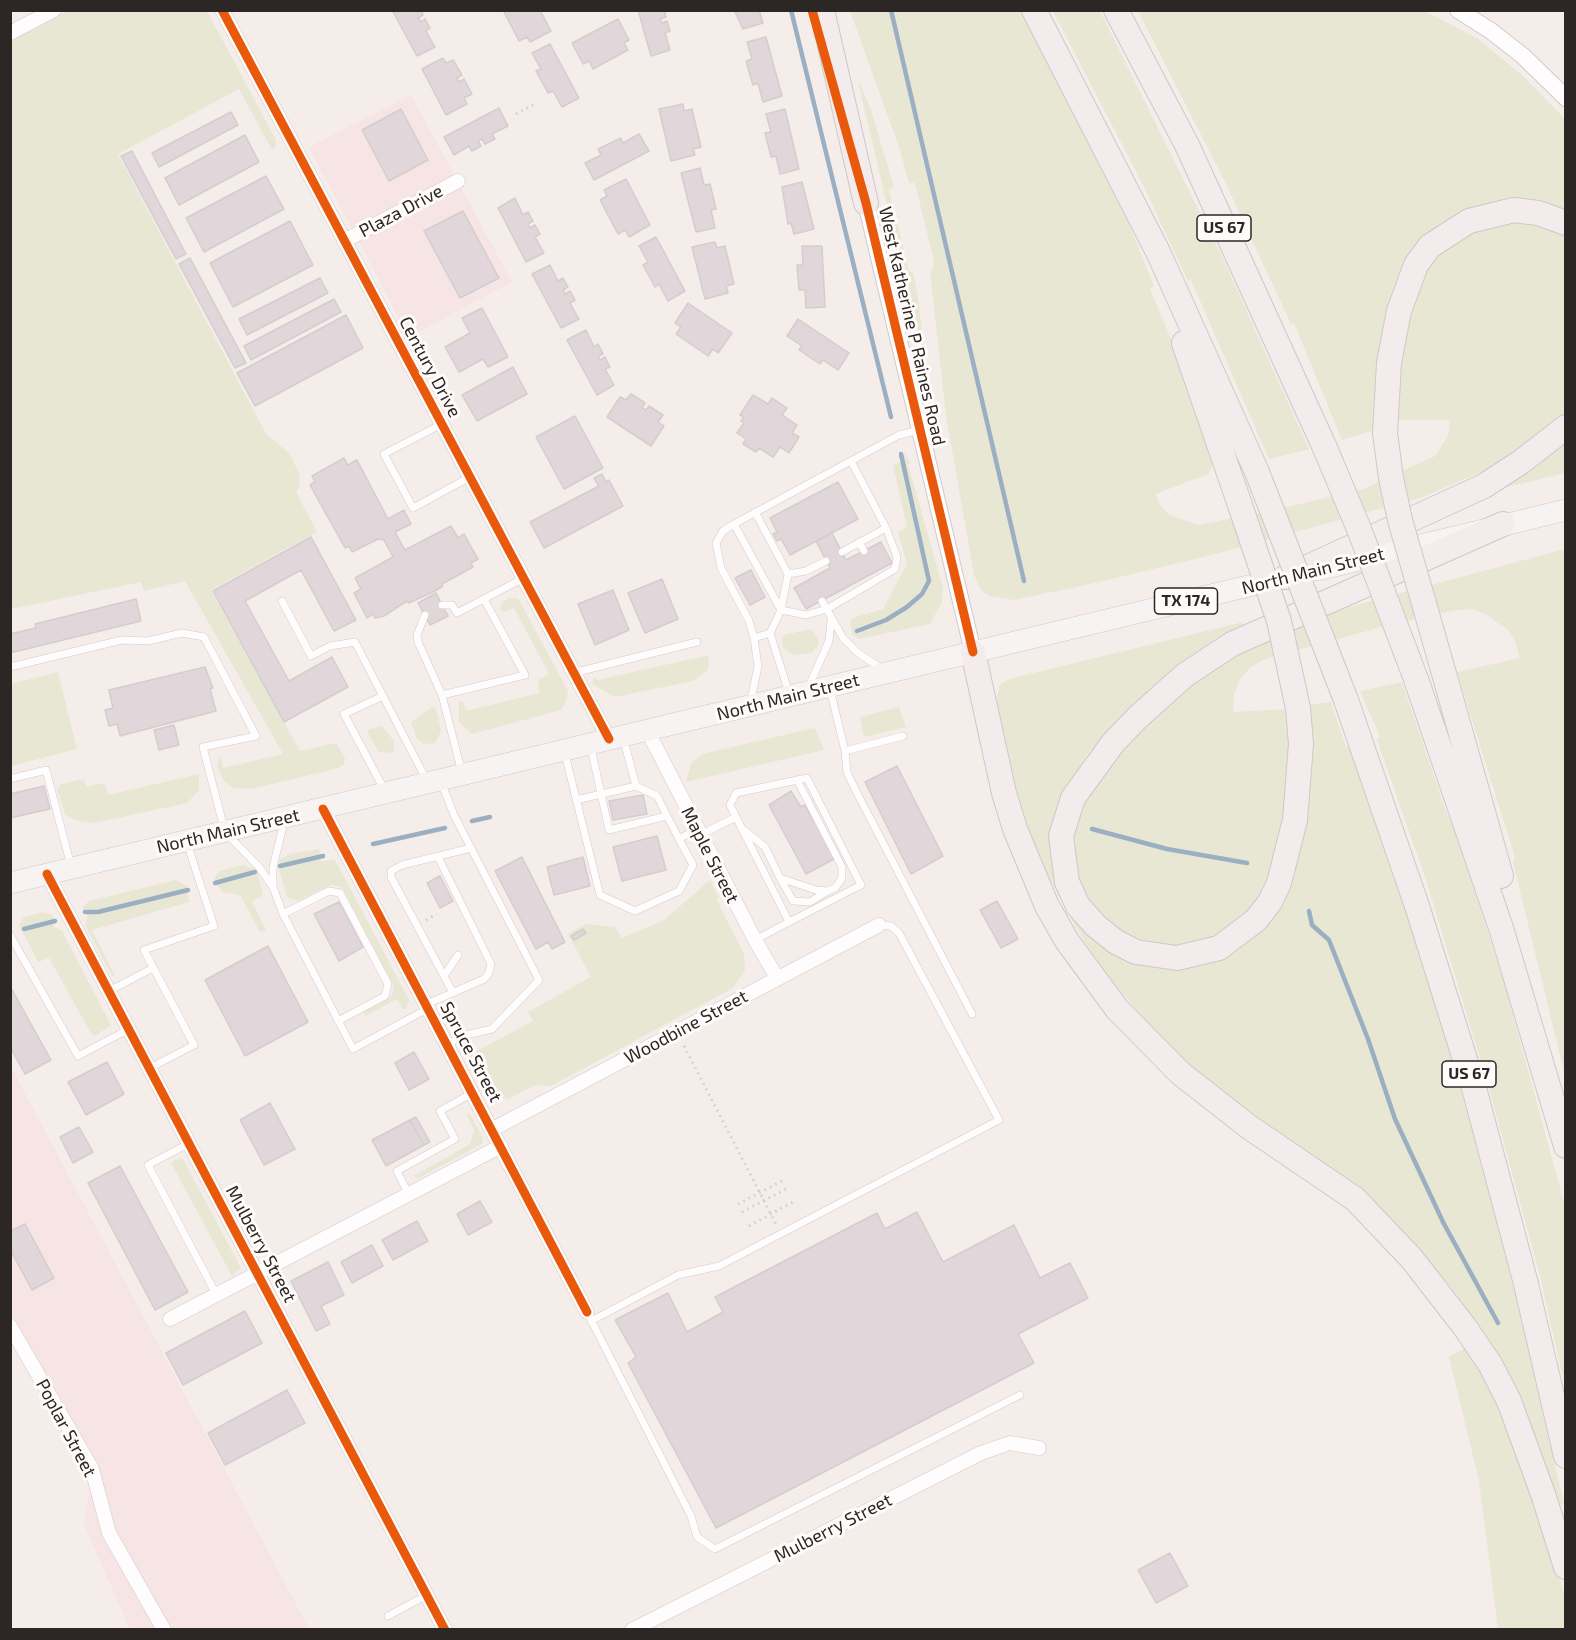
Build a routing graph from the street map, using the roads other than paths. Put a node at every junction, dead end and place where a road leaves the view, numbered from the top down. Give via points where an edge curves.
1 (54, 10) edge
2 (222, 10) edge
3 (812, 10) edge
4 (822, 10) edge
5 (1034, 10) edge
6 (1116, 10) edge
7 (1458, 10) edge
8 (10, 33) edge
9 (1566, 98) edge
10 (1119, 172) junction
11 (458, 181) dead end
12 (866, 202) junction
13 (1566, 223) edge
14 (344, 241) junction
15 (442, 424) junction
16 (1566, 428) edge
17 (919, 430) junction
18 (851, 461) junction
19 (470, 477) junction
20 (1566, 510) edge
21 (755, 512) junction
22 (734, 524) junction
23 (1503, 524) junction
24 (886, 528) junction
25 (859, 542) junction
26 (864, 551) dead end
27 (842, 552) dead end
28 (826, 561) dead end
29 (806, 571) junction
30 (875, 572) dead end
31 (788, 574) junction
32 (1286, 577) junction
33 (524, 578) junction
34 (811, 579) dead end
35 (880, 580) junction
36 (484, 599) junction
37 (282, 601) dead end
38 (822, 601) dead end
39 (442, 605) dead end
40 (827, 609) junction
41 (781, 610) junction
42 (425, 615) dead end
43 (831, 621) junction
44 (770, 633) junction
45 (754, 638) junction
46 (697, 642) dead end
47 (973, 652) junction
48 (10, 667) edge
49 (886, 672) junction
50 (573, 673) junction
51 (830, 686) junction
52 (798, 694) junction
53 (442, 695) junction
54 (383, 696) junction
55 (747, 707) junction
56 (647, 730) junction
57 (903, 736) dead end
58 (607, 740) junction
59 (564, 750) junction
60 (845, 751) junction
61 (462, 774) junction
62 (10, 779) edge
63 (797, 780) junction
64 (434, 782) junction
65 (636, 786) junction
66 (387, 793) junction
67 (601, 794) junction
68 (576, 800) junction
69 (323, 809) junction
70 (667, 816) junction
71 (736, 817) junction
72 (285, 818) junction
73 (742, 829) junction
74 (225, 832) junction
75 (699, 832) junction
76 (679, 838) junction
77 (187, 841) junction
78 (471, 848) junction
79 (438, 857) junction
80 (72, 868) junction
81 (47, 874) junction
82 (780, 878) junction
83 (10, 883) edge
84 (273, 887) junction
85 (828, 891) junction
86 (283, 914) junction
87 (789, 922) junction
88 (879, 925) joint
89 (10, 934) edge
90 (755, 940) junction
91 (458, 955) dead end
92 (153, 968) junction
93 (444, 976) junction
94 (777, 978) junction
95 (109, 991) junction
96 (452, 991) junction
97 (428, 1006) junction
98 (972, 1014) dead end
99 (338, 1021) junction
100 (1531, 1022) junction
101 (129, 1029) junction
102 (448, 1044) junction
103 (150, 1068) junction
104 (474, 1092) junction
105 (493, 1129) junction
106 (188, 1144) junction
107 (501, 1146) junction
108 (1566, 1146) edge
109 (409, 1195) junction
110 (258, 1273) junction
111 (216, 1294) junction
112 (589, 1316) junction
113 (170, 1319) dead end
114 (10, 1326) edge
115 (1020, 1395) dead end
116 (1039, 1448) dead end
117 (1566, 1456) edge
118 (1566, 1567) edge
119 (427, 1595) junction
120 (388, 1616) dead end
121 (164, 1629) edge
122 (445, 1629) edge
123 (632, 1629) edge

1 - 8 street
2 - 14 street, Century Drive
3 - 12 street, West Katherine P Raines Road
4 - 12 highway
5 - 10 highway, US 67
6 - 100 highway, US 67, bridge via 1186,146 1359,529 1477,852
7 - 9 street via 1523,56
10 - 23 highway, bridge via 1177,323 1279,621 1298,708 1300,744 1295,820 1278,883 1256,920 1219,948 1177,958 1136,952 1096,926 1078,906 1067,882 1061,836 1073,798 1113,743 1138,717 1185,675 1232,644
10 - 117 highway, US 67, bridge via 1257,472 1346,700 1474,1088
11 - 14 street, Plaza Drive
12 - 17 street, West Katherine P Raines Road
13 - 100 highway, bridge via 1514,210 1469,220 1430,246 1416,265 1399,311 1389,363 1385,433 1400,520 1506,894
14 - 15 street, Century Drive
15 - 19 street, Century Drive
15 - 19 lane via 384,454 413,508
16 - 32 highway via 1484,486
17 - 18 lane via 899,435
17 - 47 street, West Katherine P Raines Road
18 - 21 lane
18 - 24 lane
19 - 33 street, Century Drive
20 - 23 main road, North Main Street / TX 174
21 - 22 lane
21 - 31 lane
22 - 41 lane
22 - 45 lane via 723,531 716,543 717,556
23 - 32 main road, North Main Street / TX 174
24 - 25 lane
24 - 35 lane via 897,566
25 - 26 lane
25 - 27 lane
28 - 29 lane
29 - 31 lane
29 - 34 lane
30 - 35 lane
31 - 41 lane
32 - 47 main road, North Main Street / TX 174
33 - 36 lane
33 - 50 street, Century Drive
35 - 40 lane
36 - 39 lane via 457,613 452,605
36 - 53 lane via 525,675
37 - 54 lane via 311,656 330,646 355,642
38 - 40 lane
40 - 41 lane via 806,615
40 - 43 lane
41 - 44 lane
42 - 53 lane via 418,642
43 - 49 lane via 858,653
43 - 52 lane via 829,641
44 - 45 lane
44 - 52 lane
45 - 55 lane via 758,680
46 - 50 lane
47 - 49 main road, North Main Street / TX 174
47 - 118 highway via 1015,829 1047,906 1067,941 1117,1009 1180,1073 1249,1127 1355,1199 1419,1268 1464,1326 1509,1401
48 - 74 lane via 122,640 148,641 182,633 204,637 256,736 203,747
49 - 51 main road, North Main Street / TX 174
50 - 58 street, Century Drive
51 - 52 main road, North Main Street / TX 174
51 - 60 lane
52 - 55 main road, North Main Street / TX 174
53 - 61 lane
54 - 64 lane
54 - 66 lane via 345,714
55 - 56 main road, North Main Street / TX 174
56 - 58 main road, North Main Street / TX 174
56 - 75 street, Maple Street
57 - 60 lane
58 - 59 main road, North Main Street / TX 174
58 - 65 lane
58 - 67 lane
59 - 61 main road, North Main Street / TX 174
59 - 68 lane
60 - 98 lane via 847,772 856,791
61 - 64 main road, North Main Street / TX 174
62 - 80 lane via 46,770
63 - 71 lane via 736,793 730,805
63 - 85 lane via 842,867 842,878
63 - 87 lane via 807,778 861,885
64 - 66 main road, North Main Street / TX 174
64 - 78 lane
65 - 67 lane
65 - 70 lane via 657,796
66 - 69 main road, North Main Street / TX 174
67 - 68 lane
67 - 70 lane via 609,830
68 - 76 lane via 600,895 635,911 679,891 693,865
69 - 72 main road, North Main Street / TX 174
69 - 97 street, Spruce Street
70 - 76 lane
71 - 73 lane
71 - 75 lane
72 - 74 main road, North Main Street / TX 174
72 - 84 lane via 273,867
73 - 82 lane via 765,847
73 - 87 lane
74 - 77 main road, North Main Street / TX 174
74 - 84 lane
75 - 76 lane
75 - 90 street, Maple Street
77 - 80 main road, North Main Street / TX 174
77 - 92 lane via 214,926 144,950
78 - 79 lane
78 - 102 lane via 539,980 492,1029 462,1036
79 - 93 lane via 394,869 392,877
79 - 96 lane via 491,964 484,979
80 - 81 main road, North Main Street / TX 174
81 - 83 main road, North Main Street / TX 174
81 - 95 street, Mulberry Street
82 - 85 lane
82 - 85 lane via 793,901 810,902
84 - 86 lane
86 - 99 lane
86 - 99 lane via 329,891 340,893 387,984 385,996
87 - 90 lane
88 - 94 street, Woodbine Street
88 - 112 lane via 891,926 899,933 999,1120 719,1266 678,1275
89 - 101 lane via 78,1056
90 - 94 street, Maple Street
91 - 93 lane
92 - 95 lane
92 - 103 lane via 194,1045
93 - 96 lane
94 - 105 street, Woodbine Street
95 - 101 street, Mulberry Street
96 - 97 lane
97 - 99 lane via 353,1049
97 - 102 street, Spruce Street
100 - 108 highway, US 67
101 - 103 street, Mulberry Street
102 - 104 street, Spruce Street
103 - 106 street, Mulberry Street
104 - 105 street, Spruce Street
104 - 109 lane via 440,1111 455,1139 397,1171
105 - 107 street, Spruce Street
106 - 110 street, Mulberry Street
106 - 111 lane via 148,1165
107 - 109 street
107 - 112 street, Spruce Street
109 - 110 street
110 - 111 street
110 - 119 street, Mulberry Street
111 - 113 street
112 - 115 lane via 691,1516 697,1537 715,1550
114 - 121 street, Poplar Street via 92,1469 109,1533
116 - 123 street, Mulberry Street via 1010,1443 981,1453
119 - 120 lane
119 - 122 street, Mulberry Street

